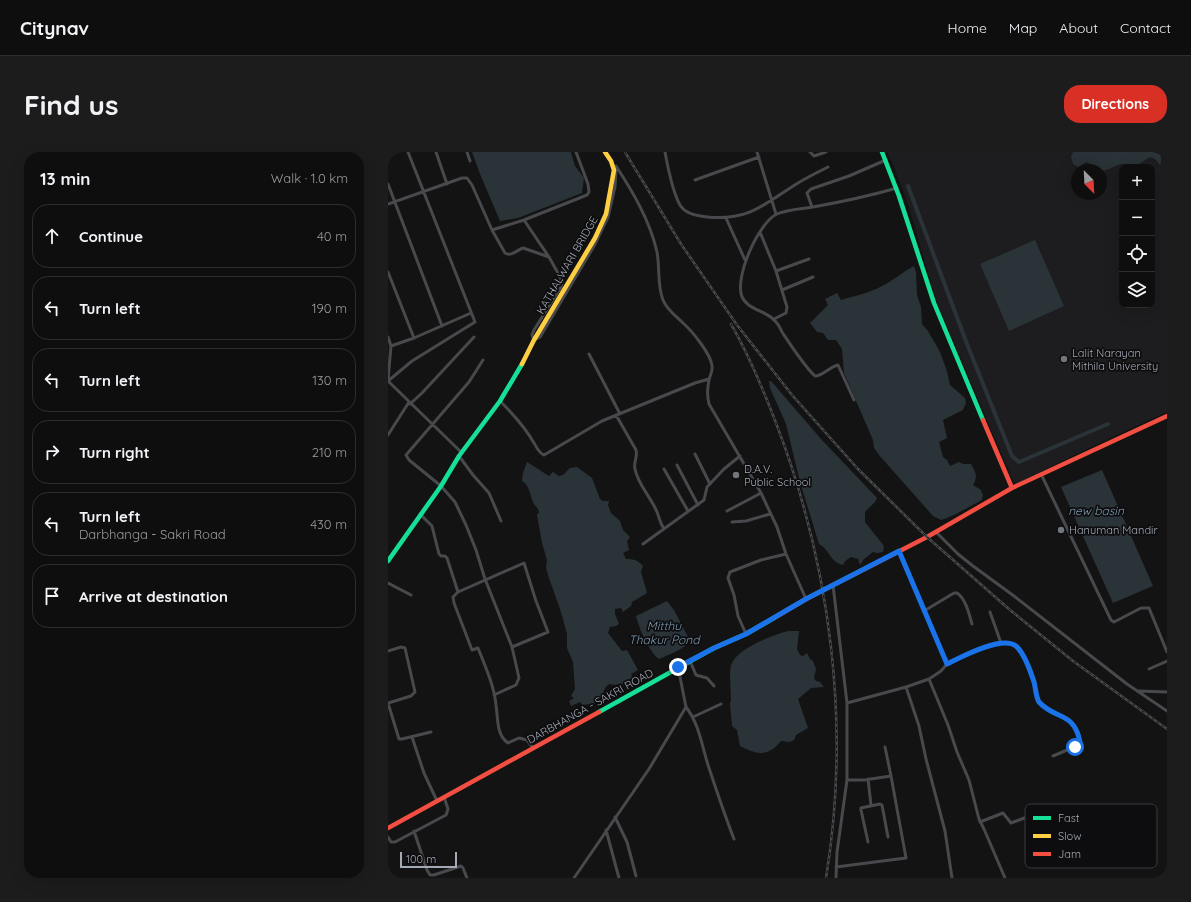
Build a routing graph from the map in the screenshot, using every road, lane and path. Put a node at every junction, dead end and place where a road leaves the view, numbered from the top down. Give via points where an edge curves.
1 (408, 152) edge
2 (436, 152) edge
3 (467, 152) edge
4 (576, 152) edge
5 (605, 152) edge
6 (665, 152) edge
7 (757, 152) edge
8 (810, 152) edge
9 (826, 152) edge
10 (882, 152) edge
11 (759, 157) junction
12 (886, 160) junction
13 (470, 162) dead end
14 (828, 167) dead end
15 (695, 180) dead end
16 (388, 184) edge
17 (447, 184) junction
18 (897, 188) junction
19 (424, 191) junction
20 (395, 201) junction
21 (772, 201) junction
22 (388, 204) edge
23 (812, 207) junction
24 (776, 214) junction
25 (726, 218) junction
26 (524, 220) junction
27 (492, 230) junction
28 (760, 232) junction
29 (549, 257) junction
30 (809, 259) dead end
31 (745, 260) junction
32 (776, 271) junction
33 (388, 272) edge
34 (813, 278) dead end
35 (782, 290) junction
36 (471, 313) junction
37 (774, 319) junction
38 (442, 326) junction
39 (474, 336) dead end
40 (388, 337) edge
41 (414, 338) junction
42 (534, 340) junction
43 (391, 346) junction
44 (589, 354) dead end
45 (483, 360) dead end
46 (709, 379) junction
47 (388, 381) edge
48 (854, 400) dead end
49 (500, 401) junction
50 (410, 403) junction
51 (620, 414) junction
52 (616, 415) junction
53 (1167, 416) edge
54 (433, 424) junction
55 (388, 435) edge
56 (695, 454) dead end
57 (460, 455) junction
58 (740, 456) junction
59 (677, 465) dead end
60 (664, 470) dead end
61 (1041, 474) junction
62 (710, 484) junction
63 (441, 486) junction
64 (1012, 488) junction
65 (760, 493) junction
66 (698, 505) junction
67 (688, 511) junction
68 (727, 511) dead end
69 (420, 514) junction
70 (770, 514) junction
71 (501, 521) dead end
72 (732, 522) dead end
73 (664, 529) junction
74 (936, 532) junction
75 (643, 544) dead end
76 (899, 551) junction
77 (786, 554) junction
78 (388, 561) edge
79 (485, 579) junction
80 (388, 583) edge
81 (834, 585) junction
82 (458, 592) junction
83 (411, 595) dead end
84 (806, 599) junction
85 (924, 611) junction
86 (990, 612) dead end
87 (972, 624) dead end
88 (746, 634) junction
89 (1001, 643) junction
90 (512, 647) junction
91 (388, 651) edge
92 (1167, 652) edge
93 (1167, 660) edge
94 (690, 661) junction
95 (947, 664) junction
96 (678, 667) junction
97 (1150, 669) dead end
98 (929, 679) junction
99 (714, 686) dead end
100 (906, 687) junction
101 (1138, 691) junction
102 (1167, 692) edge
103 (494, 695) junction
104 (388, 703) edge
105 (848, 703) junction
106 (721, 704) dead end
107 (686, 707) junction
108 (1167, 712) edge
109 (693, 717) junction
110 (431, 732) dead end
111 (412, 737) junction
112 (885, 747) dead end
113 (533, 748) junction
114 (1053, 756) dead end
115 (891, 776) junction
116 (868, 779) junction
117 (847, 780) junction
118 (444, 797) junction
119 (437, 801) junction
120 (871, 805) junction
121 (615, 817) junction
122 (1025, 818) edge
123 (980, 822) junction
124 (388, 828) edge
125 (606, 830) junction
126 (414, 831) junction
127 (388, 837) edge
128 (888, 837) dead end
129 (734, 839) dead end
130 (868, 842) dead end
131 (836, 867) junction
132 (636, 876) dead end
133 (467, 878) edge
134 (574, 878) edge
135 (619, 878) edge
136 (836, 878) edge
137 (952, 878) edge
138 (1005, 878) edge

1 - 19 street
2 - 17 street
3 - 13 street
4 - 26 street via 588,184 588,194
5 - 42 main road, KATHALWARI BRIDGE via 614,170 606,214 595,238
6 - 25 street via 675,191 684,210 698,216
7 - 11 street
8 - 9 street via 814,156
10 - 12 main road
11 - 15 street
11 - 21 street
12 - 18 main road
12 - 23 street via 811,190 807,193
14 - 21 street via 797,183
16 - 20 street
17 - 19 street
17 - 27 street via 462,178 469,179
18 - 23 street
18 - 64 main road via 934,303
19 - 20 street
19 - 36 street
20 - 22 street
20 - 38 street
21 - 24 street
21 - 25 street via 756,210
23 - 24 street
24 - 28 street via 767,221
25 - 31 street
26 - 27 street
26 - 29 street
27 - 29 street via 507,255 523,248
28 - 31 street
28 - 32 street
29 - 42 street via 562,279 562,284 534,330
30 - 32 street
31 - 37 street via 742,297 752,307
32 - 35 street
33 - 41 street
34 - 35 street
35 - 37 street via 787,312
36 - 38 street
36 - 47 street via 475,322 412,361
37 - 48 street via 815,376 835,365 839,366
38 - 41 street
39 - 50 street
40 - 43 street
41 - 43 street
42 - 46 street via 540,337 594,246 608,217 615,187 616,166 639,204 650,230 657,252 663,300 705,350 712,366
42 - 49 main road, KATHALWARI BRIDGE
43 - 47 street
44 - 51 street
45 - 54 street via 469,382
46 - 51 street
46 - 58 street via 709,404
47 - 50 street
49 - 52 street via 514,415 542,455
49 - 57 main road, KATHALWARI BRIDGE
50 - 54 street
50 - 55 street
51 - 52 street
52 - 73 street via 636,450 635,471
53 - 61 main road, DARBHANGA - SAKRI ROAD
54 - 57 street
54 - 63 street via 408,452 407,457
56 - 62 street
57 - 63 main road, KATHALWARI BRIDGE
57 - 71 street via 489,493
58 - 62 street
58 - 65 street
59 - 66 street
60 - 67 street
61 - 64 main road, DARBHANGA - SAKRI ROAD
61 - 92 street via 1111,620 1114,622 1141,608 1149,608
62 - 66 street via 705,498
63 - 69 main road, KATHALWARI BRIDGE
63 - 79 street via 456,502
64 - 74 main road, DARBHANGA - SAKRI ROAD
65 - 68 street
65 - 70 street
66 - 67 street
67 - 73 street
69 - 78 main road, KATHALWARI BRIDGE
69 - 82 street via 432,526 438,553 446,557
70 - 72 street
70 - 77 street
73 - 75 street
74 - 76 main road, DARBHANGA - SAKRI ROAD
74 - 101 street via 968,562
76 - 81 main road, DARBHANGA - SAKRI ROAD
76 - 85 street
77 - 84 street
77 - 88 street via 730,572 728,578 738,616
79 - 82 street
79 - 90 street
79 - 90 street via 524,563 548,632
80 - 83 street
81 - 84 main road, DARBHANGA - SAKRI ROAD
81 - 105 street
82 - 103 street via 453,597 454,603 472,650 478,648
84 - 88 main road, DARBHANGA - SAKRI ROAD
85 - 87 street via 957,593 964,602
85 - 95 street
86 - 89 street
88 - 94 main road, DARBHANGA - SAKRI ROAD
89 - 95 street via 990,645
89 - 114 street via 1013,644 1019,649 1034,680 1039,702 1072,722 1078,732 1079,745
90 - 103 street via 520,678 516,685
91 - 104 street via 405,648 415,692 411,696
93 - 97 street
94 - 96 main road, DARBHANGA - SAKRI ROAD
94 - 99 street via 696,675 707,678
95 - 98 street
96 - 107 street
96 - 113 main road, DARBHANGA - SAKRI ROAD
98 - 100 street
98 - 123 street via 969,780
100 - 105 street
100 - 137 street via 919,726 945,831
101 - 102 street
101 - 108 street
103 - 113 street via 499,727 504,740 508,743 519,738 527,740
104 - 111 street via 399,738
105 - 117 street
106 - 109 street
107 - 109 street
107 - 121 street via 664,746
109 - 129 street
110 - 111 street
111 - 119 street
112 - 115 street
113 - 118 main road, DARBHANGA - SAKRI ROAD
115 - 116 street
115 - 131 street via 906,858
116 - 117 street
116 - 120 street
117 - 131 street
118 - 119 main road, DARBHANGA - SAKRI ROAD
118 - 126 street via 447,813
119 - 124 main road, DARBHANGA - SAKRI ROAD
120 - 128 street via 881,804
120 - 130 street via 861,809
121 - 125 street
121 - 132 street via 627,842
122 - 123 street via 1010,823 1004,813
123 - 138 street
125 - 134 street
125 - 135 street
126 - 127 street via 393,843
126 - 133 street via 430,875 461,866
131 - 136 street

